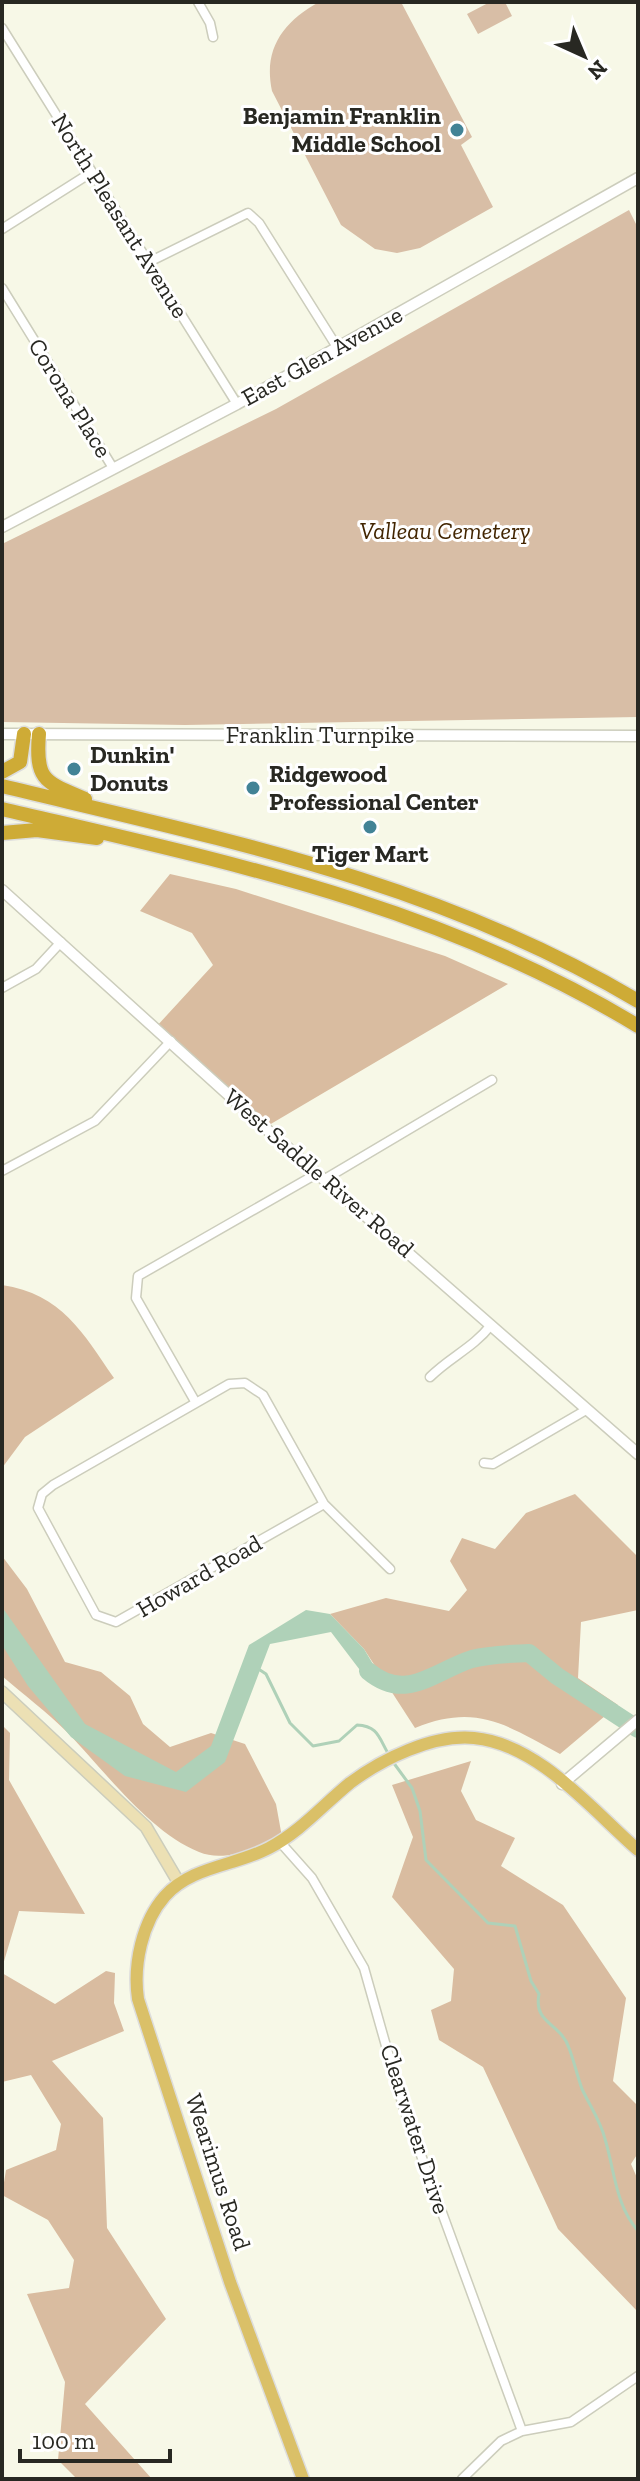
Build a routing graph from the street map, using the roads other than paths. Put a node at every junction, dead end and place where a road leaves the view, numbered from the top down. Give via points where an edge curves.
1 (198, 2) edge
2 (2, 28) edge
3 (213, 37) dead end
4 (92, 172) junction
5 (638, 178) edge
6 (2, 229) edge
7 (149, 262) junction
8 (2, 288) edge
9 (337, 347) junction
10 (237, 404) junction
11 (113, 468) junction
12 (2, 527) edge
13 (2, 734) edge
14 (32, 734) junction
15 (638, 736) edge
16 (2, 772) edge
17 (2, 786) edge
18 (2, 809) edge
19 (119, 814) junction
20 (2, 833) edge
21 (138, 841) junction
22 (2, 890) edge
23 (61, 942) junction
24 (2, 988) edge
25 (638, 1001) edge
26 (638, 1026) edge
27 (171, 1041) junction
28 (492, 1080) dead end
29 (2, 1171) edge
30 (321, 1176) junction
31 (491, 1325) junction
32 (430, 1377) dead end
33 (196, 1403) junction
34 (586, 1410) junction
35 (638, 1454) edge
36 (484, 1463) dead end
37 (324, 1504) junction
38 (390, 1569) dead end
39 (2, 1692) edge
40 (638, 1720) edge
41 (562, 1784) junction
42 (280, 1842) junction
43 (638, 1850) edge
44 (179, 1883) junction
45 (638, 2376) edge
46 (522, 2431) junction
47 (303, 2479) edge
48 (462, 2479) edge

1 - 3 street
2 - 4 street, North Pleasant Avenue
4 - 6 street
4 - 7 street, North Pleasant Avenue
5 - 9 street, East Glen Avenue
7 - 9 street via 241,213 252,215
7 - 10 street, North Pleasant Avenue
8 - 11 street, Corona Place
9 - 10 street, East Glen Avenue
10 - 11 street, East Glen Avenue
11 - 12 street, East Glen Avenue
13 - 14 street, Franklin Turnpike
14 - 15 street, Franklin Turnpike
14 - 16 highway via 20,762
14 - 19 highway via 37,765 47,781
17 - 19 highway
18 - 21 highway
19 - 25 highway via 297,858 412,894 522,939
20 - 21 highway via 37,830
21 - 26 highway via 335,891 423,921 542,973
22 - 23 street, West Saddle River Road
23 - 24 street via 36,969
23 - 27 street, West Saddle River Road
27 - 29 street via 95,1121
27 - 30 street, West Saddle River Road
28 - 30 street
30 - 31 street, West Saddle River Road
30 - 33 street via 138,1276 136,1298
31 - 32 street via 471,1349
31 - 34 street, West Saddle River Road
33 - 37 street via 237,1382 259,1391
33 - 37 street, Howard Road via 53,1485 40,1498 39,1513 102,1619 122,1620
34 - 35 street, West Saddle River Road
34 - 36 street via 493,1464
37 - 38 street
39 - 44 main road via 146,1827
40 - 41 street
41 - 42 main road via 523,1755 483,1739 452,1738 384,1763 351,1783
41 - 43 main road
42 - 44 main road
42 - 46 street, Clearwater Drive via 312,1878 364,1968 403,2106
44 - 47 main road, Wearimus Road via 160,1903 143,1941 138,1999 230,2282
45 - 46 street via 571,2422
46 - 48 street via 501,2441

